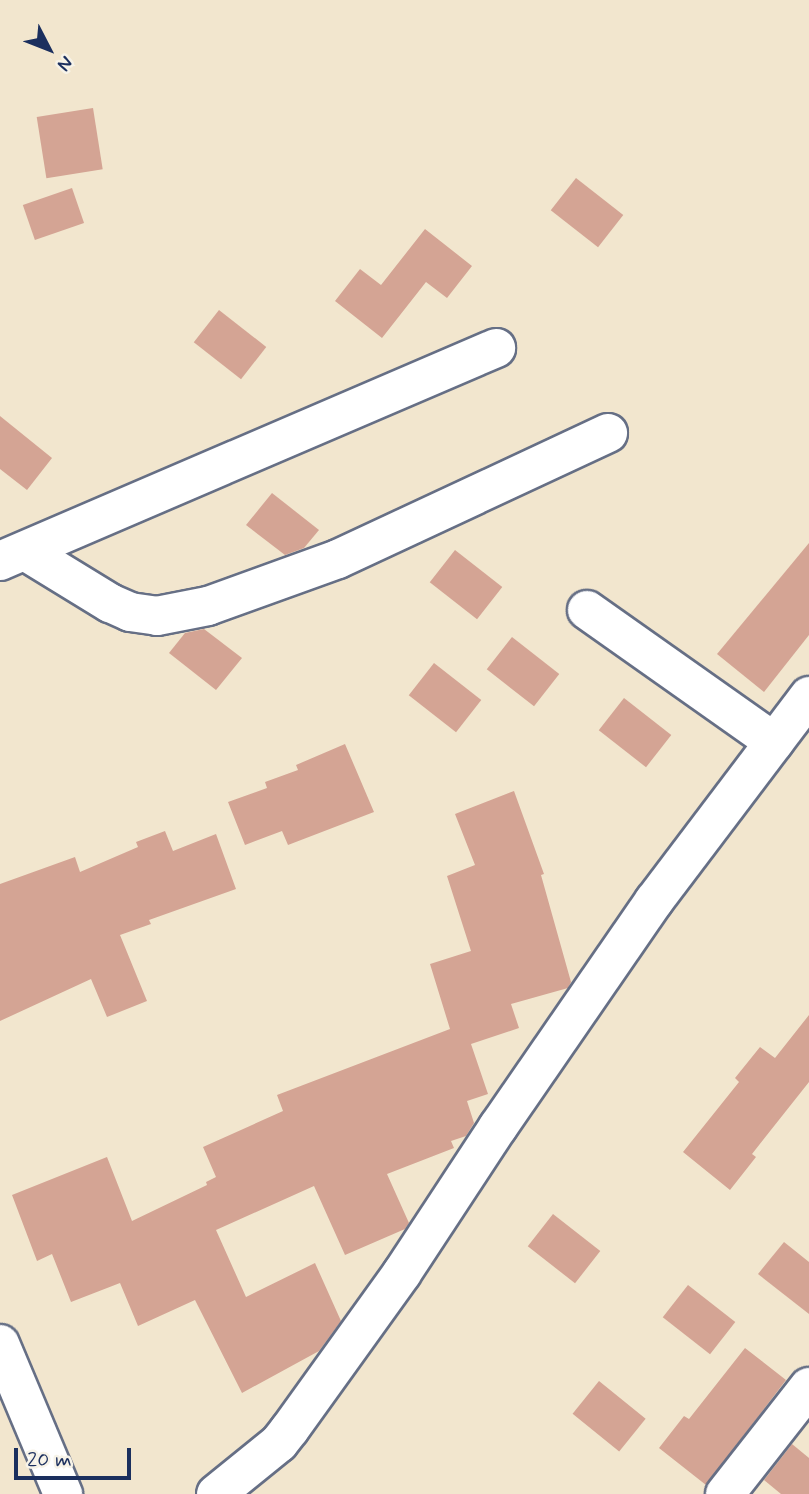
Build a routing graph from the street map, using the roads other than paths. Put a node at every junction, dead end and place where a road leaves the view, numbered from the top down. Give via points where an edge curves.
1 (496, 348) dead end
2 (608, 433) dead end
3 (13, 556) edge
4 (587, 610) dead end
5 (809, 696) edge
6 (774, 742) junction
7 (0, 1344) edge
8 (805, 1403) edge
9 (63, 1494) edge
10 (216, 1494) edge
11 (725, 1494) edge

1 - 3 street
2 - 3 street via 338,559 208,606 157,616 130,612
4 - 6 street
5 - 6 street
6 - 10 street via 654,901 402,1273 290,1429
7 - 9 street
8 - 11 street

